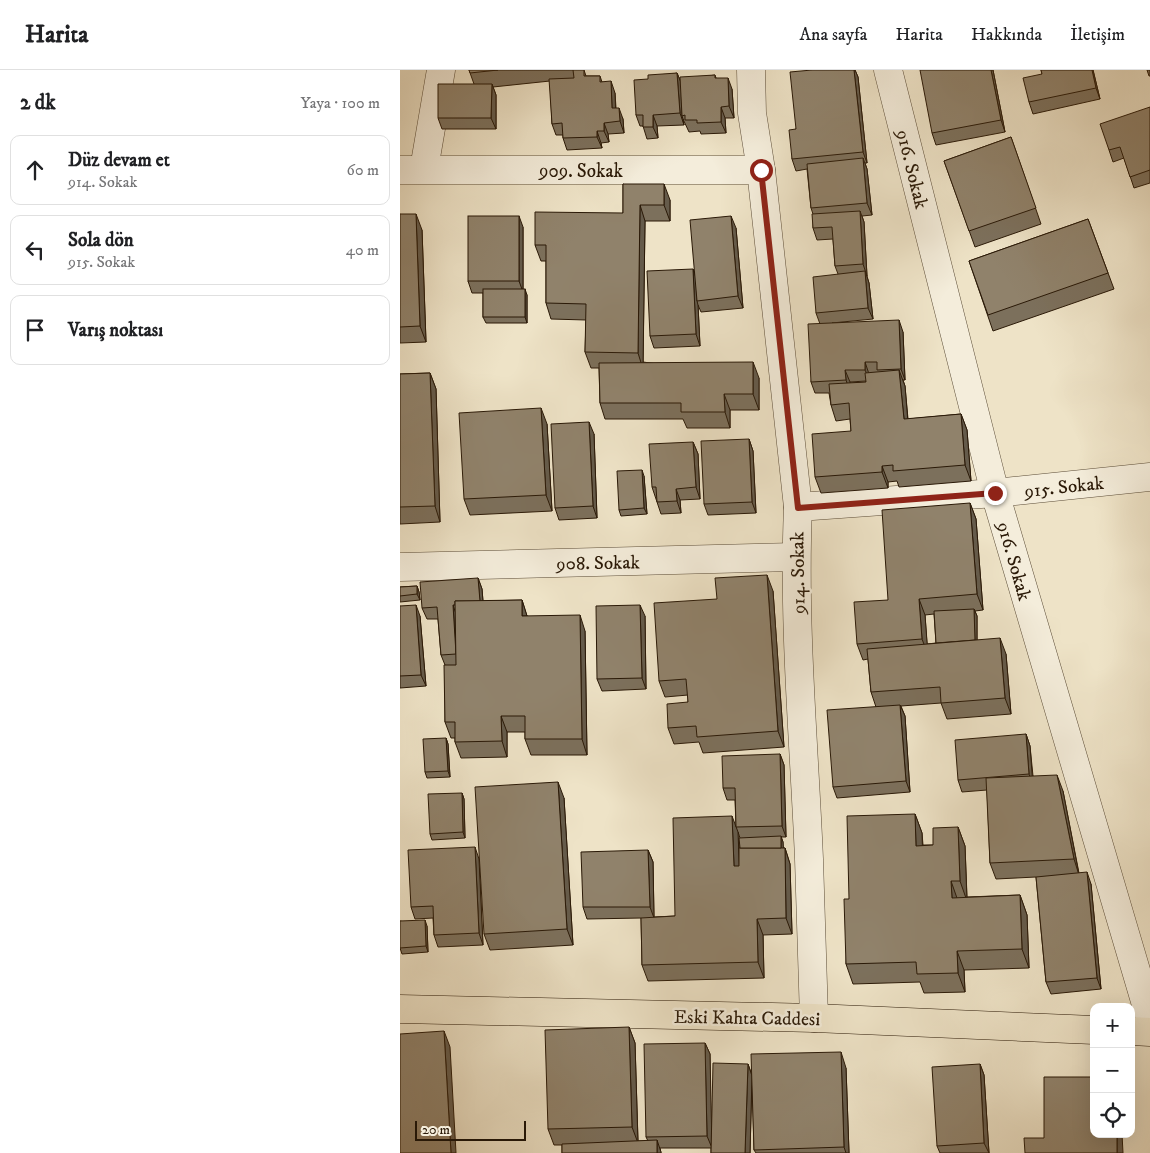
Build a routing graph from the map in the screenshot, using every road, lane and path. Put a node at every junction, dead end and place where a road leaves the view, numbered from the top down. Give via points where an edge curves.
1 (441, 70) edge
2 (751, 70) edge
3 (888, 70) edge
4 (412, 170) edge
5 (761, 170) junction
6 (1150, 477) edge
7 (995, 493) junction
8 (798, 508) junction
9 (796, 557) junction
10 (400, 567) edge
11 (400, 1009) edge
12 (814, 1018) junction
13 (1150, 1018) edge
14 (1090, 1030) edge
15 (1135, 1032) edge
16 (1150, 1032) edge

1 - 4 street
2 - 5 street, 914. Sokak via 752,113
3 - 7 street, 916. Sokak
4 - 5 street, 909. Sokak
5 - 8 street, 914. Sokak
6 - 7 street, 915. Sokak
7 - 8 street, 915. Sokak
7 - 13 street, 916. Sokak
8 - 9 street, 914. Sokak
9 - 10 street, 908. Sokak
9 - 12 street, 914. Sokak
11 - 12 main road, Eski Kahta Caddesi
12 - 14 main road, Eski Kahta Caddesi
15 - 16 main road

